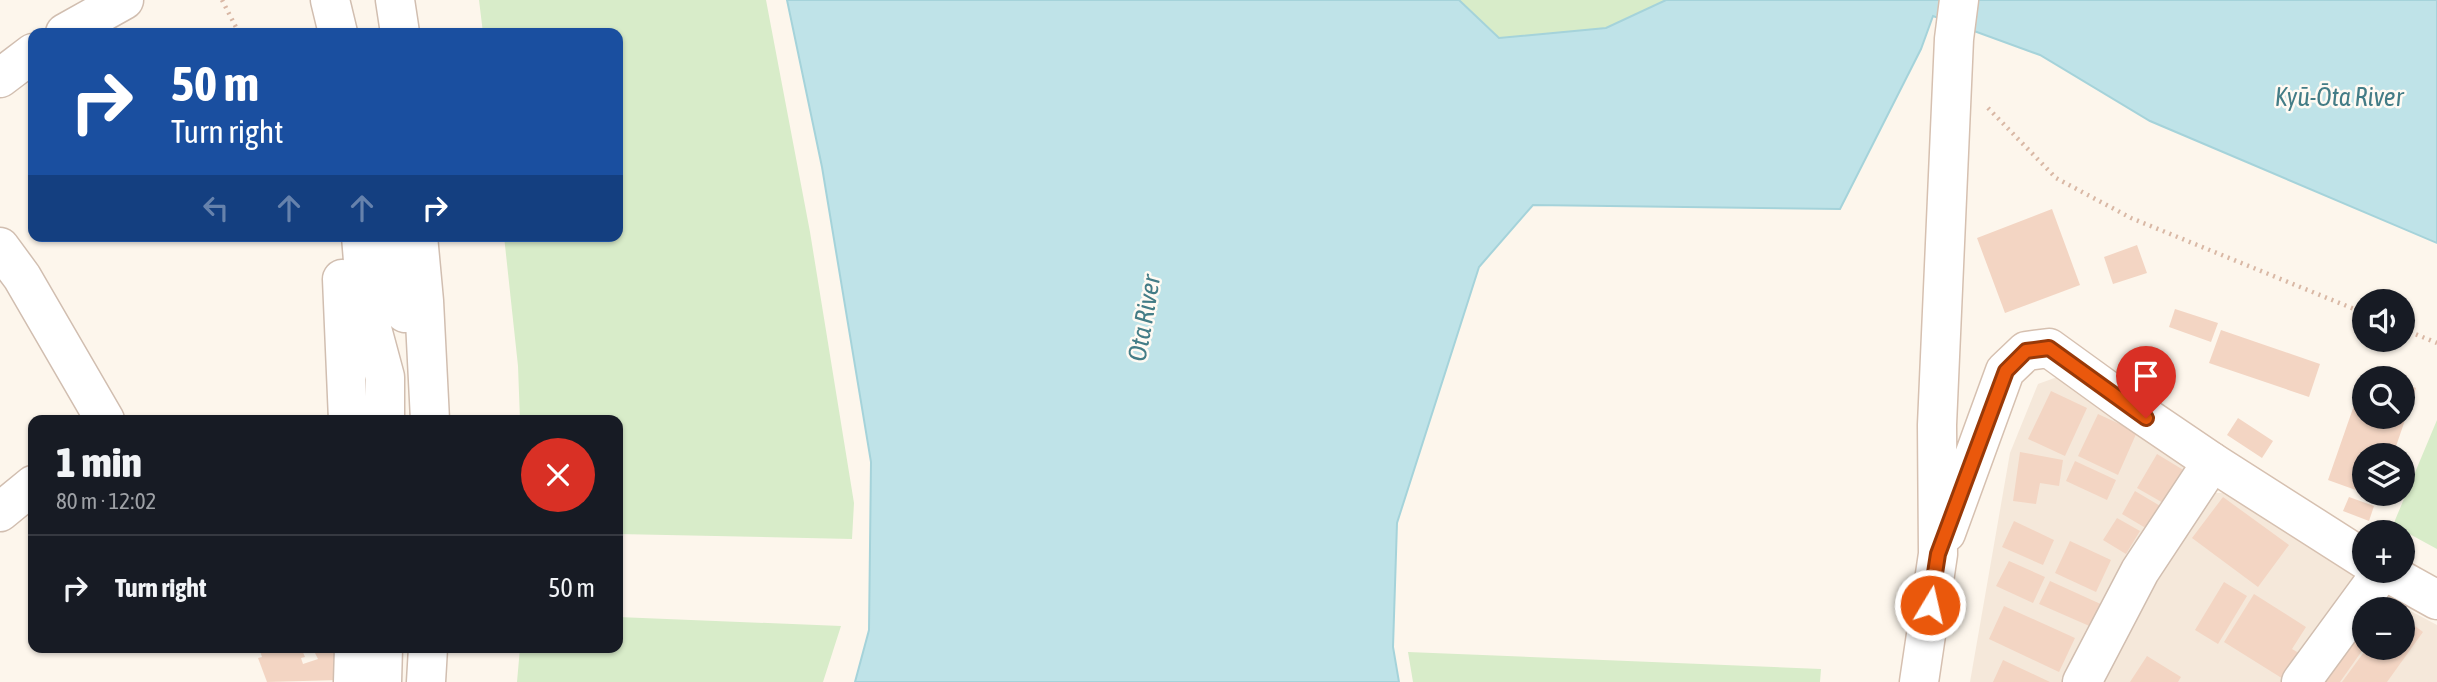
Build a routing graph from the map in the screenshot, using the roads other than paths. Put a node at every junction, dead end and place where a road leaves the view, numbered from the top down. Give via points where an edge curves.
1 (124, 0) edge
2 (395, 0) edge
3 (1959, 0) edge
4 (74, 28) edge
5 (399, 28) edge
6 (28, 57) edge
7 (0, 78) edge
8 (339, 242) edge
9 (361, 242) edge
10 (389, 242) edge
11 (418, 242) edge
12 (0, 247) edge
13 (384, 377) junction
14 (430, 408) edge
15 (102, 415) edge
16 (348, 415) edge
17 (370, 415) edge
18 (385, 415) edge
19 (2212, 462) junction
20 (28, 489) edge
21 (0, 512) edge
22 (2352, 551) edge
23 (1938, 554) junction
24 (2373, 583) edge
25 (2406, 583) edge
26 (2437, 600) edge
27 (354, 653) edge
28 (383, 653) edge
29 (428, 653) edge
30 (353, 682) edge
31 (382, 682) edge
32 (426, 682) edge
33 (1919, 682) edge
34 (2082, 682) edge
35 (2301, 682) edge

1 - 4 street
2 - 5 street
3 - 23 street via 1937,425
6 - 7 street
8 - 16 street
9 - 13 street via 367,310
10 - 14 street
11 - 14 street
12 - 15 street
13 - 17 street
13 - 18 street
19 - 22 street
19 - 23 street via 2049,348 2026,351 2006,371
19 - 34 street via 2140,571
20 - 21 street
23 - 33 street
24 - 35 street
25 - 26 street
27 - 30 street
28 - 31 street
29 - 32 street

